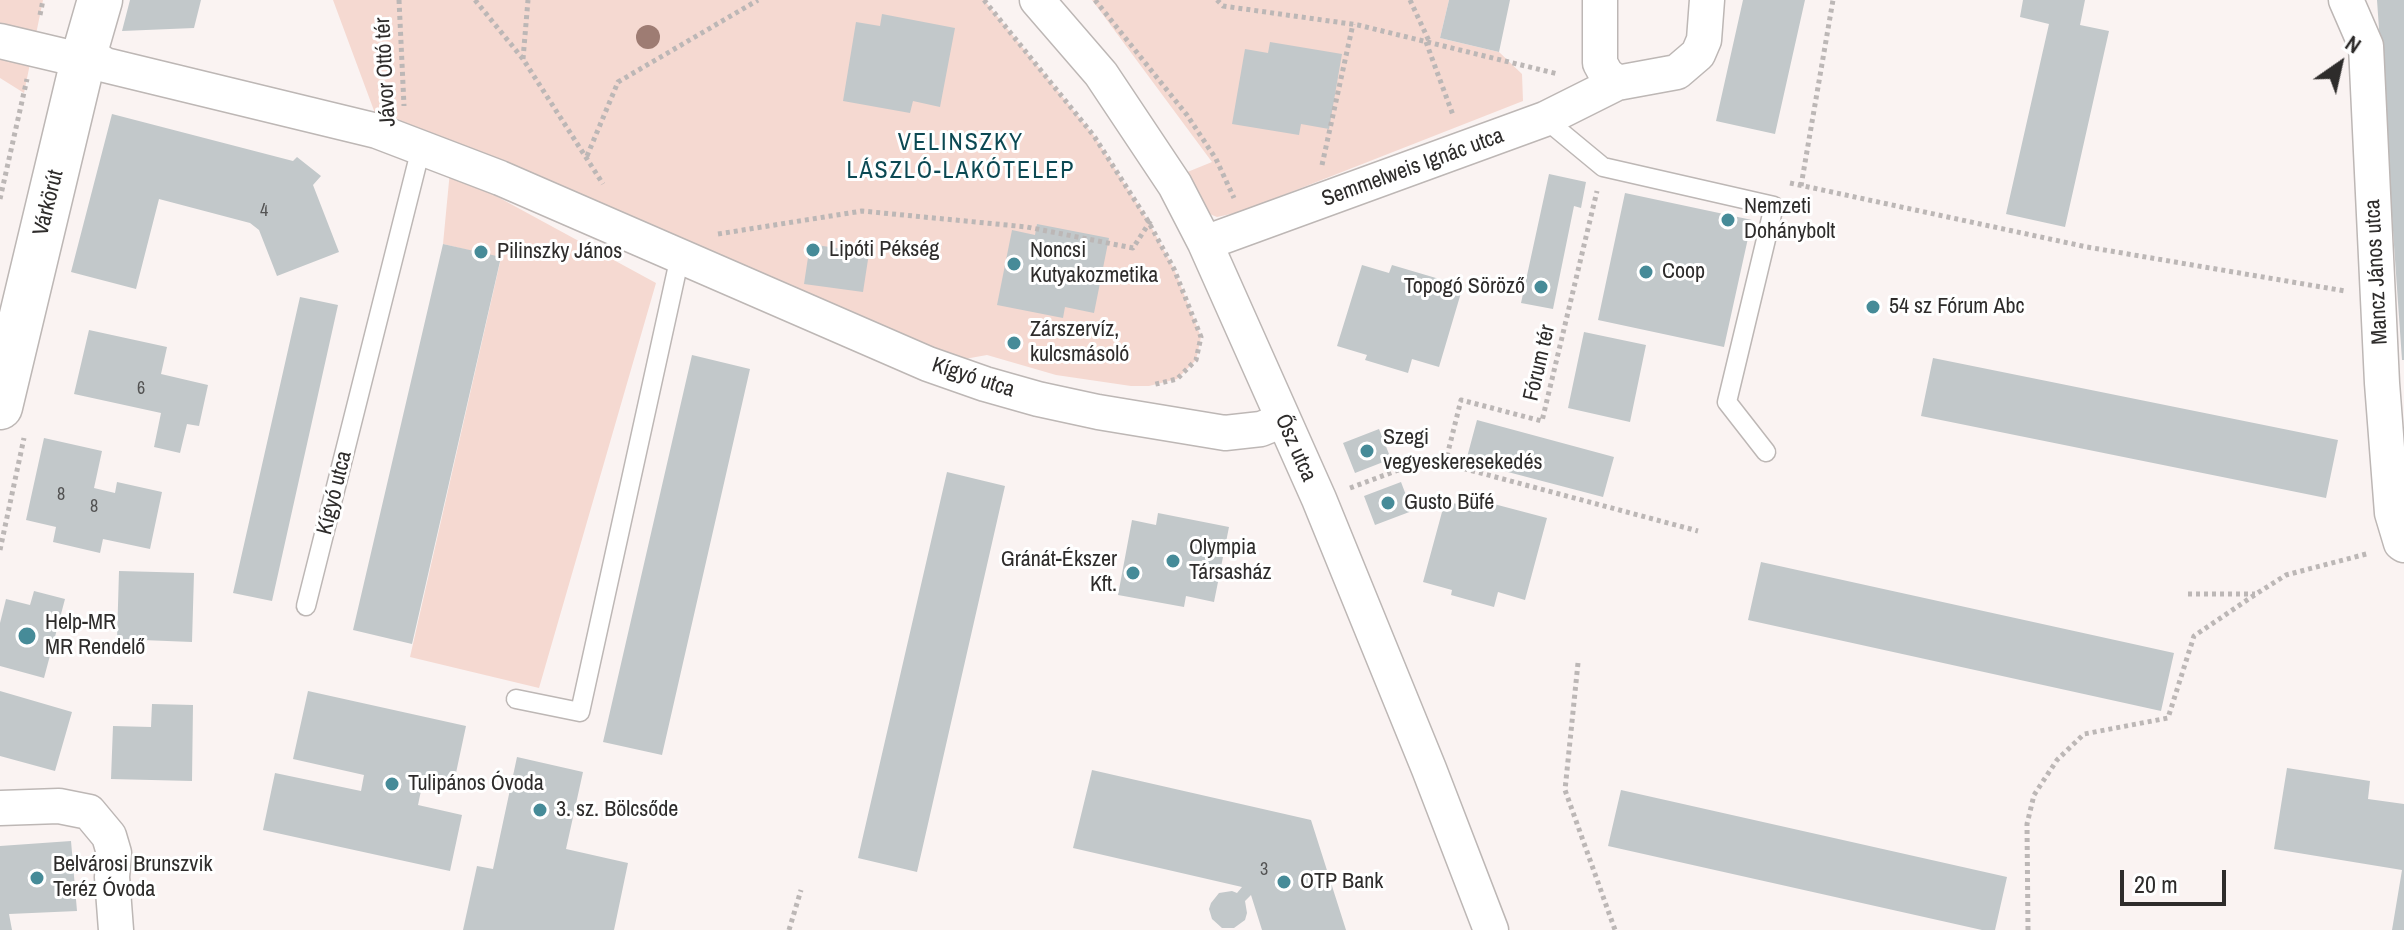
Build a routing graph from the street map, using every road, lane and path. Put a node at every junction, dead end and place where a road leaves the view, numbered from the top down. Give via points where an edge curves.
1 (43, 0) edge
2 (90, 0) edge
3 (100, 0) edge
4 (399, 0) edge
5 (475, 0) edge
6 (528, 0) edge
7 (758, 0) edge
8 (984, 0) edge
9 (1037, 0) edge
10 (1095, 0) edge
11 (1217, 0) edge
12 (1410, 0) edge
13 (1600, 0) edge
14 (1707, 0) edge
15 (1833, 0) edge
16 (2346, 0) edge
17 (1353, 24) junction
18 (0, 41) edge
19 (1428, 42) junction
20 (34, 49) junction
21 (81, 55) junction
22 (523, 59) junction
23 (1559, 74) dead end
24 (1617, 83) junction
25 (1453, 115) dead end
26 (1545, 119) junction
27 (414, 146) junction
28 (586, 157) junction
29 (1321, 166) dead end
30 (1603, 167) junction
31 (1778, 180) dead end
32 (1801, 186) junction
33 (1249, 192) dead end
34 (0, 199) edge
35 (1184, 204) junction
36 (1148, 221) junction
37 (637, 239) junction
38 (1205, 243) junction
39 (684, 258) junction
40 (2378, 296) junction
41 (0, 369) edge
42 (1140, 386) dead end
43 (0, 407) edge
44 (1283, 420) junction
45 (1766, 452) dead end
46 (1445, 464) junction
47 (1319, 499) junction
48 (1698, 531) dead end
49 (2403, 544) edge
50 (2188, 594) dead end
51 (2256, 594) junction
52 (306, 606) dead end
53 (1578, 663) dead end
54 (516, 699) dead end
55 (0, 808) edge
56 (801, 890) dead end
57 (116, 930) edge
58 (789, 930) edge
59 (1491, 930) edge
60 (1615, 930) edge
61 (2028, 930) edge

1 - 20 path
2 - 21 street, Várkörút
3 - 21 street, Várkörút
4 - 27 path, Jávor Ottó tér
5 - 22 path
6 - 22 path
7 - 28 path via 618,82
8 - 36 path via 1094,136
9 - 35 street, Ősz utca via 1101,74
10 - 33 path via 1187,115 1234,198
11 - 17 path via 1223,6
12 - 19 path
13 - 24 street via 1600,63
14 - 24 street, Semmelweis Ignác utca via 1704,40 1689,64 1677,72
15 - 32 path
16 - 40 street, Mancz János utca via 2366,46
17 - 19 path
17 - 29 path
18 - 20 street, Kígyó utca
19 - 23 path
19 - 25 path
20 - 21 street, Kígyó utca
20 - 34 path
21 - 27 street, Kígyó utca via 377,131
21 - 41 street, Várkörút
21 - 43 street, Várkörút
22 - 28 path
24 - 26 street, Semmelweis Ignác utca
26 - 30 lane
26 - 38 street, Semmelweis Ignác utca
27 - 37 street, Kígyó utca
27 - 52 lane, Kígyó utca
28 - 37 path
30 - 45 lane via 1774,206 1727,402
30 - 46 path, Fórum tér via 1542,421 1461,400
31 - 32 path
32 - 40 path via 2087,247
35 - 36 path
35 - 38 street, Ősz utca
36 - 39 path via 1133,248 1027,227 862,211 690,239
36 - 42 path via 1201,337 1196,360 1177,379
37 - 39 street, Kígyó utca
38 - 44 street, Ősz utca
39 - 44 street, Kígyó utca via 928,364 1038,399 1225,433
39 - 54 lane via 580,712
40 - 49 street, Mancz János utca via 2392,513
44 - 47 street, Ősz utca
46 - 47 path via 1428,459
46 - 48 path
47 - 59 street, Ősz utca
49 - 51 path via 2286,575
50 - 51 path
51 - 61 path via 2194,636 2168,718 2084,734 2057,760 2034,795 2027,824
53 - 60 path via 1565,790
55 - 57 street via 59,806 89,812 109,836 114,853
56 - 58 path

